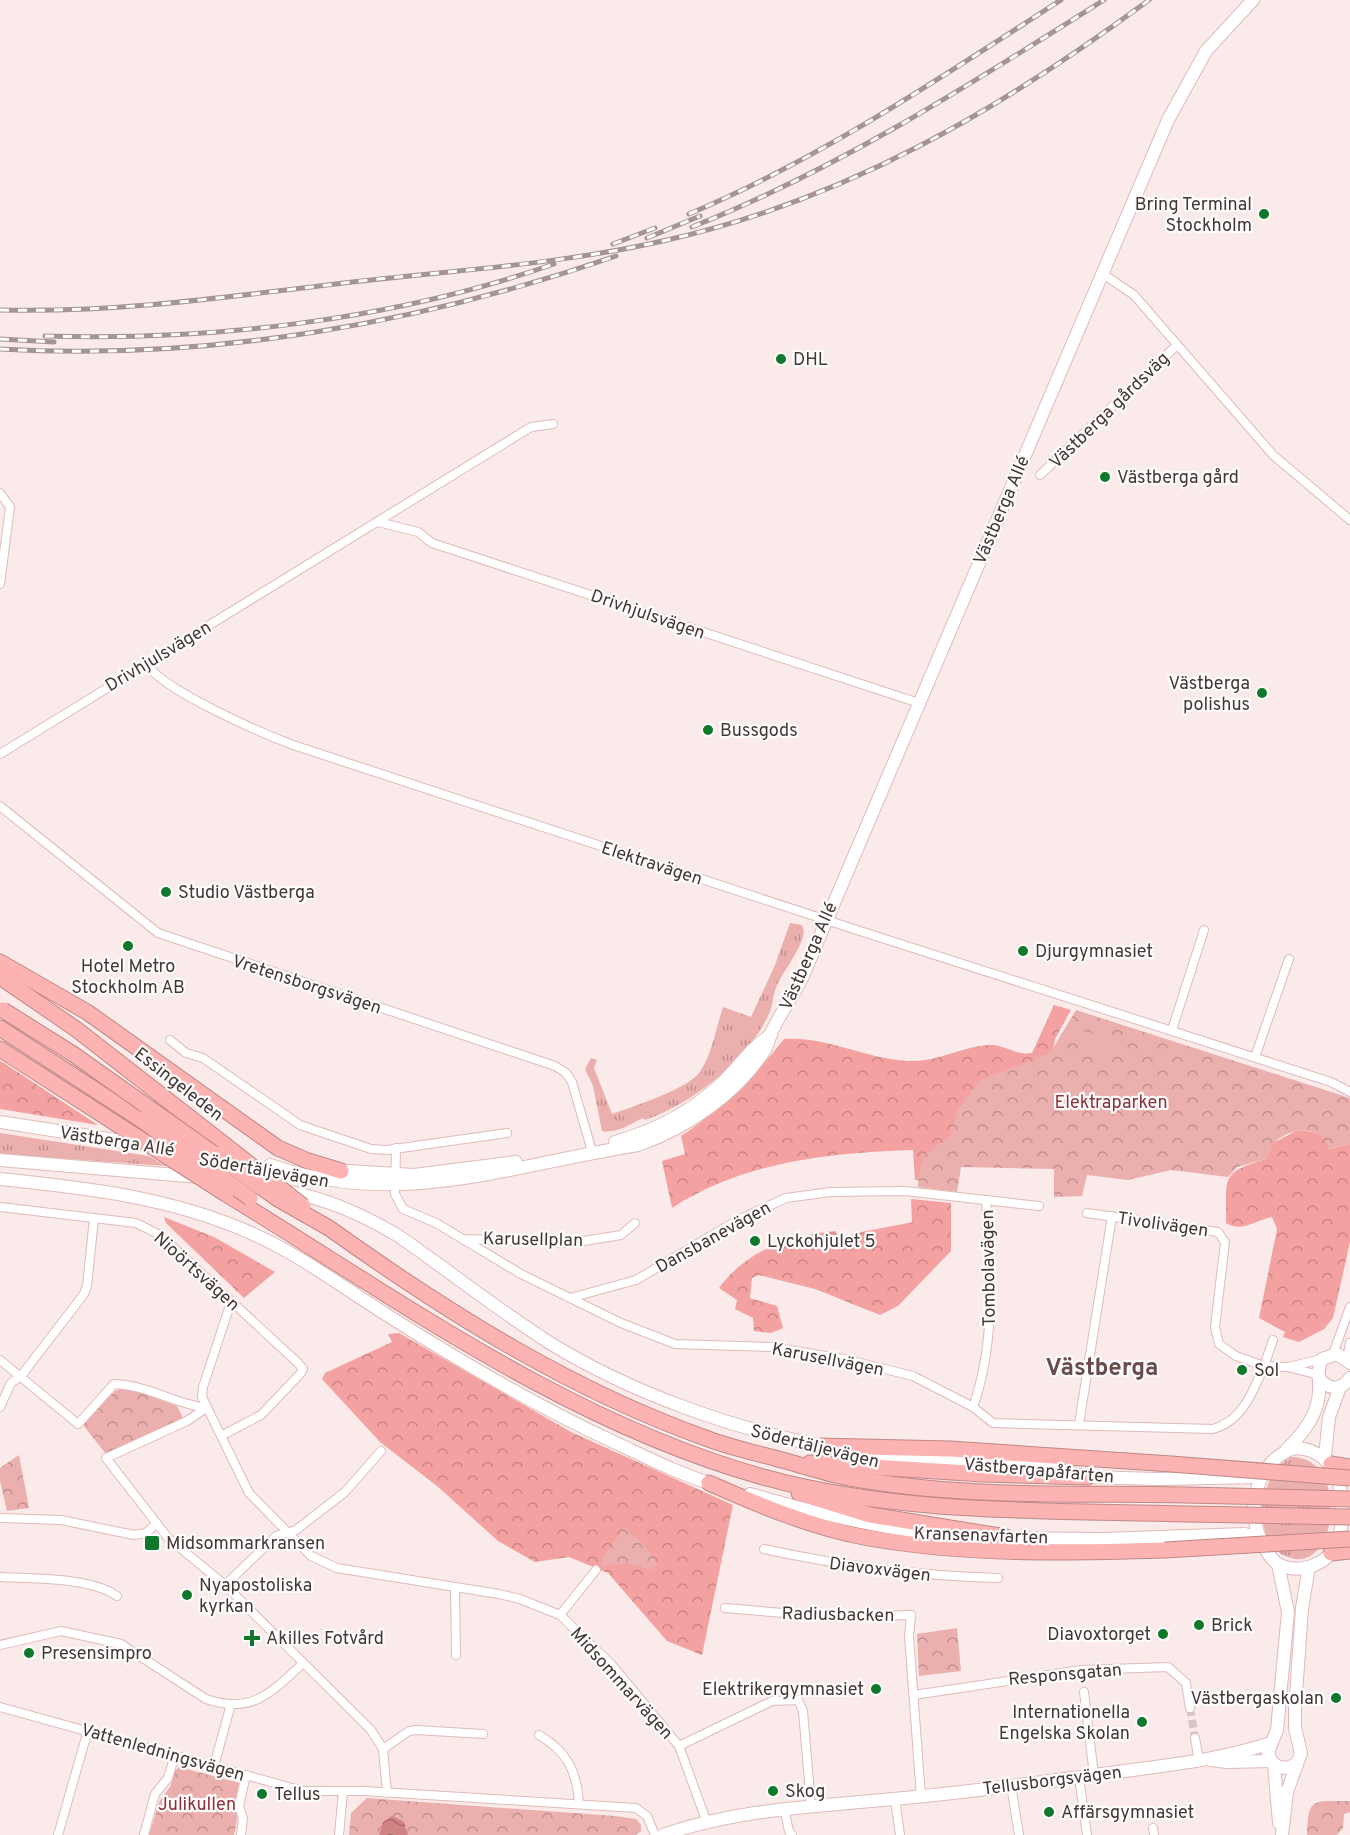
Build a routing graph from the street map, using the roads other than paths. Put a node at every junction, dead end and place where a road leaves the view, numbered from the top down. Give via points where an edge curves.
1 (1253, 0) edge
2 (1103, 274) junction
3 (1177, 345) junction
4 (553, 424) dead end
5 (1040, 475) dead end
6 (0, 493) edge
7 (1350, 520) edge
8 (378, 522) junction
9 (0, 584) edge
10 (147, 665) junction
11 (919, 703) junction
12 (0, 754) edge
13 (0, 806) edge
14 (825, 920) junction
15 (1204, 930) dead end
16 (1289, 958) dead end
17 (0, 962) edge
18 (0, 977) edge
19 (2, 1009) edge
20 (0, 1028) edge
21 (1172, 1030) junction
22 (170, 1040) dead end
23 (0, 1049) edge
24 (1255, 1057) junction
25 (1331, 1082) junction
26 (1350, 1084) edge
27 (1350, 1092) edge
28 (0, 1122) edge
29 (507, 1133) dead end
30 (396, 1148) junction
31 (592, 1151) junction
32 (0, 1160) edge
33 (270, 1165) junction
34 (341, 1171) junction
35 (0, 1179) edge
36 (396, 1179) junction
37 (986, 1200) junction
38 (1039, 1206) dead end
39 (0, 1207) edge
40 (1087, 1213) dead end
41 (1112, 1216) junction
42 (94, 1218) junction
43 (635, 1223) dead end
44 (329, 1227) junction
45 (462, 1239) junction
46 (336, 1261) junction
47 (570, 1298) junction
48 (231, 1302) junction
49 (1350, 1308) edge
50 (1273, 1340) dead end
51 (1350, 1343) edge
52 (1328, 1357) junction
53 (0, 1360) edge
54 (1349, 1361) edge
55 (1264, 1366) junction
56 (1288, 1367) junction
57 (21, 1376) junction
58 (1319, 1376) junction
59 (1346, 1384) edge
60 (970, 1405) junction
61 (0, 1407) edge
62 (206, 1407) junction
63 (1079, 1424) junction
64 (221, 1436) junction
65 (819, 1446) junction
66 (1285, 1450) junction
67 (381, 1451) dead end
68 (1328, 1460) junction
69 (792, 1463) junction
70 (1350, 1467) edge
71 (764, 1477) junction
72 (1088, 1477) junction
73 (1261, 1477) junction
74 (1350, 1478) edge
75 (709, 1483) junction
76 (1350, 1498) edge
77 (1350, 1517) edge
78 (0, 1518) edge
79 (156, 1524) junction
80 (285, 1532) junction
81 (1006, 1537) junction
82 (1259, 1538) junction
83 (1350, 1539) edge
84 (764, 1549) dead end
85 (1350, 1551) edge
86 (1331, 1553) junction
87 (1278, 1563) junction
88 (1309, 1567) junction
89 (596, 1570) dead end
90 (0, 1577) edge
91 (998, 1578) dead end
92 (225, 1585) junction
93 (455, 1587) junction
94 (117, 1596) dead end
95 (725, 1608) dead end
96 (560, 1615) junction
97 (0, 1645) edge
98 (456, 1655) dead end
99 (303, 1663) junction
100 (1084, 1692) dead end
101 (914, 1695) junction
102 (231, 1704) junction
103 (0, 1707) edge
104 (1190, 1708) tunnel mouth
105 (88, 1730) junction
106 (483, 1734) dead end
107 (538, 1735) dead end
108 (1195, 1738) tunnel mouth
109 (1273, 1741) junction
110 (1298, 1743) junction
111 (679, 1746) junction
112 (383, 1749) junction
113 (175, 1755) junction
114 (1204, 1760) junction
115 (1297, 1762) junction
116 (1273, 1763) junction
117 (214, 1766) junction
118 (246, 1775) junction
119 (1094, 1775) junction
120 (1079, 1777) junction
121 (1011, 1785) junction
122 (344, 1791) junction
123 (387, 1792) junction
124 (921, 1797) junction
125 (895, 1799) junction
126 (579, 1804) junction
127 (811, 1806) junction
128 (783, 1808) junction
129 (706, 1820) junction
130 (695, 1830) edge
131 (58, 1835) edge
132 (144, 1835) edge
133 (241, 1835) edge
134 (339, 1835) edge
135 (655, 1835) edge
136 (663, 1835) edge
137 (792, 1835) edge
138 (900, 1835) edge
139 (1019, 1835) edge
140 (1088, 1835) edge
141 (1281, 1835) edge

1 - 2 street, Västberga Allé via 1215,39 1183,89
2 - 3 street, Västberga gårdsväg via 1134,295
2 - 11 street, Västberga Allé
3 - 5 street, Västberga gårdsväg
3 - 7 street, Västberga gårdsväg via 1273,455
4 - 8 street, Drivhjulsvägen via 531,427
6 - 9 street via 10,507
8 - 10 street, Drivhjulsvägen
8 - 11 street, Drivhjulsvägen via 418,532 432,543
10 - 12 street, Drivhjulsvägen
10 - 14 street, Elektravägen via 176,689 259,732
11 - 14 street, Västberga Allé
13 - 31 street, Vretensborgsvägen via 158,933 566,1072
14 - 21 street, Elektravägen
14 - 31 street, Västberga Allé via 802,978 767,1047 748,1070 703,1111 655,1139
15 - 21 street
16 - 24 street
17 - 34 highway via 87,1012 278,1148
18 - 44 highway, Essingeleden, bridge via 130,1070
19 - 44 highway, bridge via 278,1199
20 - 46 highway, bridge via 140,1119
21 - 24 street, Elektravägen
22 - 30 street via 300,1125 371,1149
23 - 46 highway, bridge
24 - 25 street, Elektravägen
25 - 26 street, Elektravägen
25 - 27 street, Elektravägen
28 - 33 street, Västberga Allé
29 - 30 street
30 - 36 street
31 - 36 street, Västberga Allé via 455,1181
32 - 65 street, Södertäljevägen via 224,1179 309,1195 338,1205 397,1234 551,1343 597,1368 712,1417
33 - 34 street, Västberga Allé
33 - 36 street, Västberga Allé via 316,1176
34 - 36 street, Västberga Allé
35 - 75 street via 107,1191 160,1202 252,1233 523,1397 641,1455
36 - 45 street, Karusellvägen via 396,1199 403,1209
37 - 38 street, Dansbanevägen
37 - 47 street, Dansbanevägen via 904,1191 830,1192 786,1198 738,1220 636,1281
37 - 60 street, Tombolavägen via 992,1311 988,1352
39 - 42 street, Nioörtsvägen
40 - 41 street, Tivolivägen
41 - 55 street, Tivolivägen via 1218,1232 1225,1242 1215,1327 1220,1344 1236,1356
41 - 63 street
42 - 48 street, Nioörtsvägen via 148,1227 176,1248
42 - 57 street via 84,1294
43 - 45 street, Karusellplan via 621,1235 572,1243
44 - 69 highway, Södertäljevägen via 465,1321 542,1364 713,1441
45 - 47 street, Karusellvägen
46 - 71 highway, Södertäljevägen via 456,1338 587,1409 647,1436
47 - 60 street, Karusellvägen via 675,1344 771,1347 843,1359 913,1376
48 - 62 street, Midsommarvägen via 203,1387
48 - 64 street, Nioörtsvägen via 303,1369 261,1415
49 - 52 street
50 - 55 street, Karusellvägen
51 - 54 street
52 - 54 street
52 - 56 street
52 - 58 street via 1318,1367
53 - 57 street
55 - 56 street
55 - 63 street, Karusellvägen via 1235,1419 1227,1425 1213,1429
56 - 58 street
57 - 61 street via 11,1383
57 - 62 street via 78,1424 114,1384 131,1384 186,1405
58 - 59 street via 1329,1387
58 - 66 street via 1319,1395 1309,1423
59 - 68 street via 1329,1417
60 - 63 street, Karusellvägen via 993,1423
62 - 64 street, Midsommarvägen
62 - 79 street via 188,1421 106,1458
64 - 80 street, Midsommarvägen via 249,1493
65 - 72 street, Västbergapåfarten via 872,1456 1053,1468
65 - 74 highway, bridge via 950,1449
66 - 68 street via 1306,1448
66 - 73 street via 1269,1463
67 - 80 street via 345,1492 296,1530
68 - 70 highway
68 - 86 street via 1342,1488 1344,1508 1340,1536
69 - 72 highway
69 - 76 highway, Södertäljevägen, bridge via 848,1478 907,1486
71 - 77 highway, Södertäljevägen, bridge via 918,1506
71 - 81 highway via 811,1498 861,1513
72 - 73 street, Västbergapåfarten
73 - 82 street via 1255,1517
75 - 81 street, Kransenavfarten via 879,1527 918,1534
75 - 83 highway, bridge via 763,1506 868,1538 927,1546 1041,1553
78 - 79 street via 61,1520 134,1535 146,1533
79 - 92 street via 175,1545
80 - 92 street
80 - 93 street, Midsommarvägen via 302,1550 329,1565
81 - 82 street, Kransenavfarten via 1103,1539 1244,1534
82 - 87 street via 1268,1555
84 - 91 street, Diavoxvägen via 913,1575
85 - 86 highway
86 - 88 street
87 - 88 street via 1295,1569
87 - 109 street via 1288,1612 1280,1713
88 - 110 street via 1295,1709
89 - 96 street, Midsommarvägen
90 - 94 street via 54,1580 108,1590
92 - 99 street
93 - 96 street, Midsommarvägen via 520,1599
93 - 98 street
95 - 101 street, Radiusbacken via 831,1617 911,1615
96 - 111 street, Midsommarvägen via 612,1665
97 - 102 street via 61,1631 114,1642 142,1656 206,1700
99 - 102 street via 260,1700
99 - 112 street via 370,1730
100 - 119 street
101 - 104 street, Responsgatan via 1081,1670 1168,1667 1186,1683
101 - 124 street, Radiusbacken
102 - 117 street
103 - 105 street, Vattenledningsvägen
105 - 113 street, Vattenledningsvägen
105 - 131 street
106 - 112 street via 409,1731
107 - 126 street via 554,1744 575,1772
108 - 114 street
109 - 110 street via 1287,1736
109 - 114 street, Tellusborgsvägen
109 - 116 street via 1268,1752
110 - 115 street via 1301,1753
111 - 127 street via 772,1701 798,1700 803,1711
111 - 129 street, Midsommarvägen
112 - 123 street
113 - 117 street, Vattenledningsvägen
113 - 132 street via 168,1778 155,1794
114 - 116 street, Tellusborgsvägen
114 - 119 street, Tellusborgsvägen
115 - 116 street via 1288,1768
115 - 141 street via 1287,1792
116 - 141 street
117 - 118 street, Vattenledningsvägen
118 - 122 street, Vattenledningsvägen via 303,1791
118 - 133 street via 239,1806 243,1818
119 - 120 street, Tellusborgsvägen
120 - 121 street, Tellusborgsvägen
120 - 140 street
121 - 124 street, Tellusborgsvägen
121 - 139 street
122 - 123 street, Vattenledningsvägen
122 - 134 street
123 - 126 street, Vattenledningsvägen
124 - 125 street, Tellusborgsvägen
125 - 127 street, Tellusborgsvägen
125 - 138 street
126 - 135 street, Vattenledningsvägen via 636,1808 647,1816
127 - 128 street, Tellusborgsvägen
128 - 129 street, Tellusborgsvägen
128 - 137 street
129 - 130 street, Tellusborgsvägen
130 - 136 street, Tellusborgsvägen

